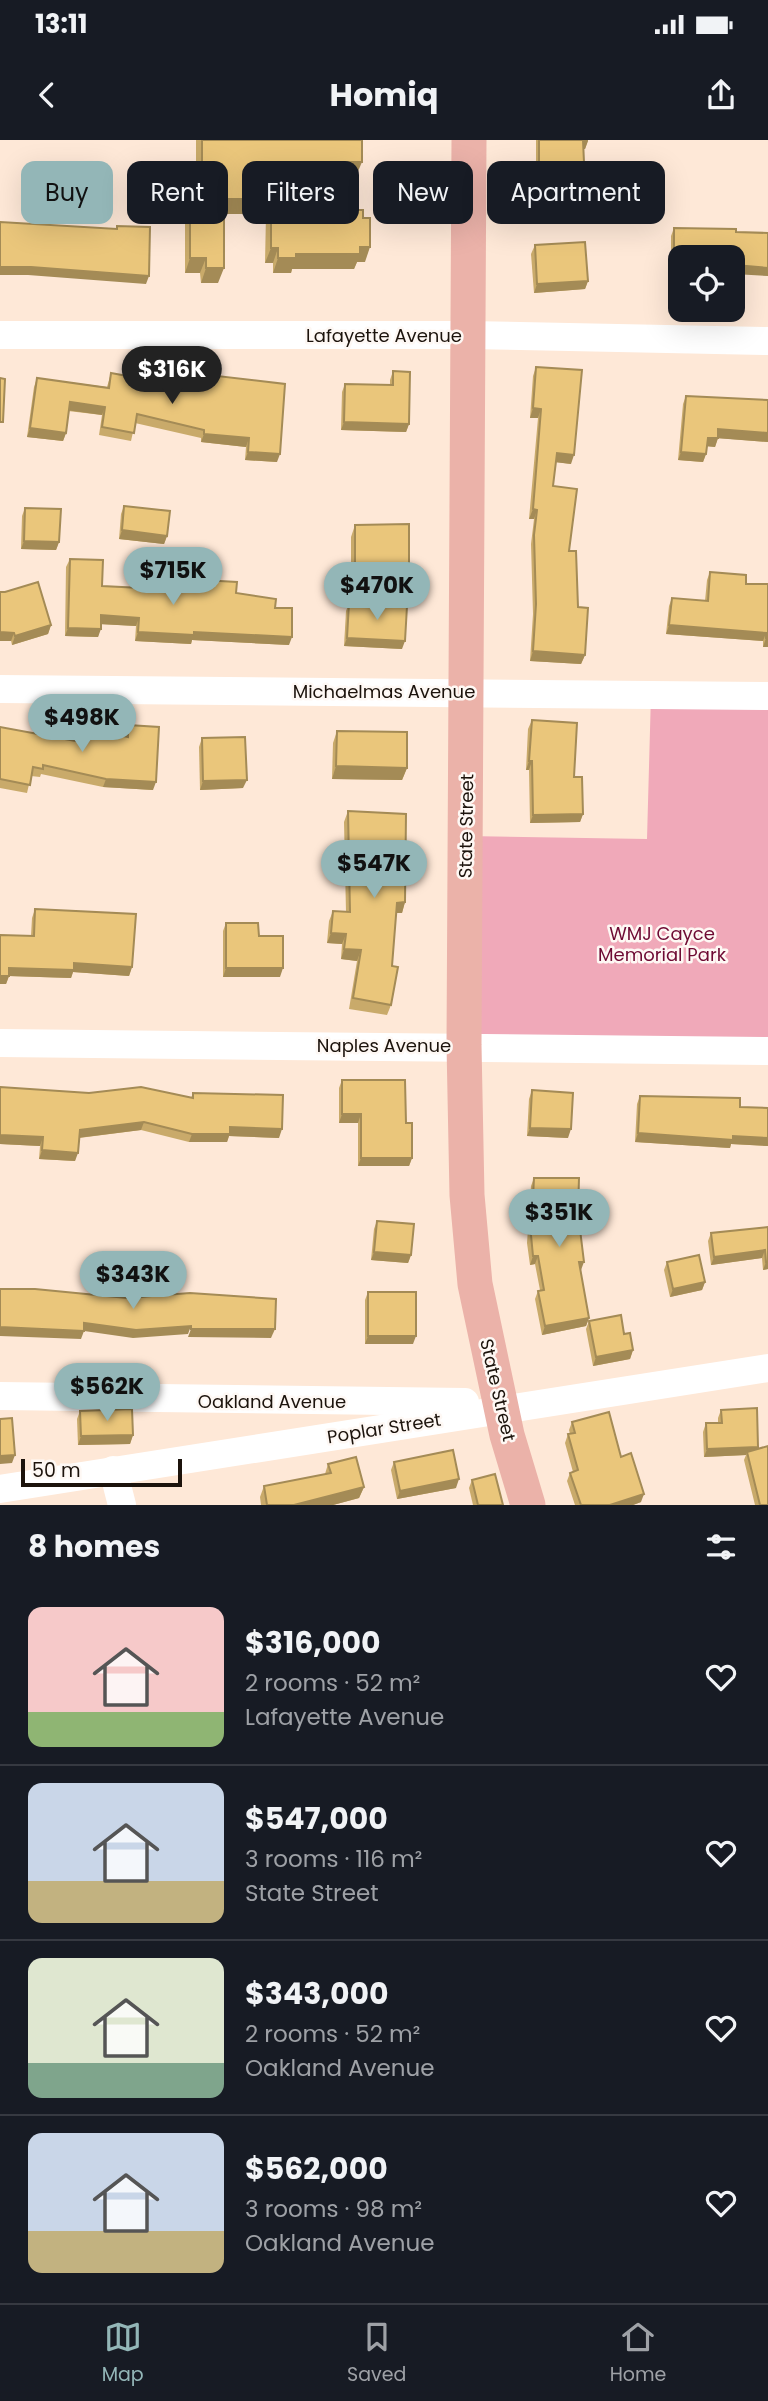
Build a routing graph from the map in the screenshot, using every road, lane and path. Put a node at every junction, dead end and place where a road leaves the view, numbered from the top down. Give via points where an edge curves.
1 (469, 140) edge
2 (0, 335) edge
3 (467, 335) junction
4 (768, 341) edge
5 (0, 689) edge
6 (468, 691) junction
7 (768, 696) edge
8 (0, 1044) edge
9 (464, 1045) junction
10 (768, 1051) edge
11 (768, 1368) edge
12 (0, 1396) edge
13 (502, 1408) junction
14 (113, 1470) junction
15 (0, 1489) edge
16 (122, 1505) edge
17 (528, 1505) edge

1 - 3 main road, State Street
2 - 3 street, Lafayette Avenue
3 - 4 street, Lafayette Avenue
3 - 6 main road, State Street
5 - 6 street, Michaelmas Avenue
6 - 7 street, Michaelmas Avenue
6 - 9 main road, State Street
8 - 9 street, Naples Avenue
9 - 10 street, Naples Avenue
9 - 13 main road, State Street via 467,1195 475,1283
11 - 13 street, Poplar Street
12 - 13 street, Oakland Avenue via 453,1401
13 - 14 street, Poplar Street
13 - 17 main road, State Street
14 - 15 street, Poplar Street
14 - 16 street

